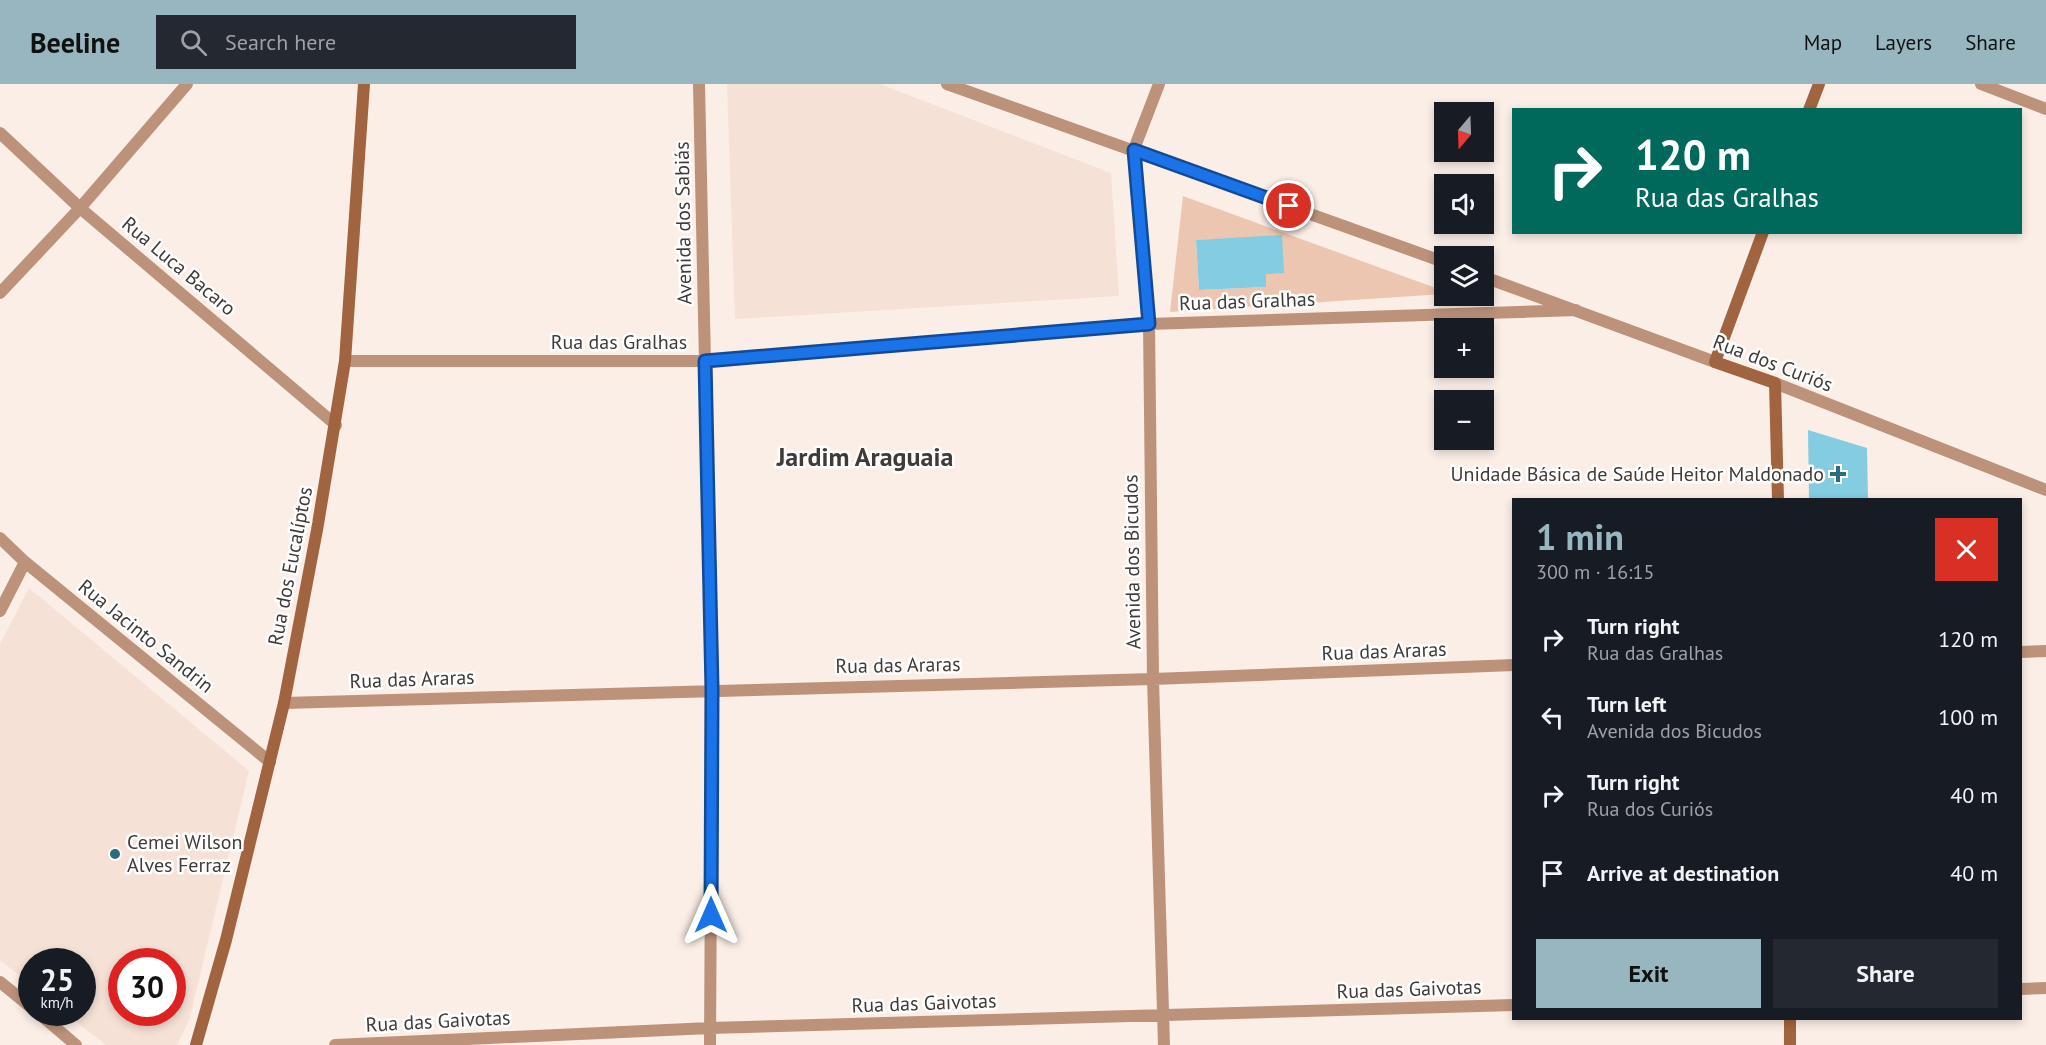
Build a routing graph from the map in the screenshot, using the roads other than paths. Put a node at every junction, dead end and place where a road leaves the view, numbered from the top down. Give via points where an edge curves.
1 (188, 84) edge
2 (364, 84) edge
3 (699, 84) edge
4 (947, 84) edge
5 (1159, 84) edge
6 (1819, 84) edge
7 (1981, 84) edge
8 (1810, 108) edge
9 (2046, 109) edge
10 (0, 134) edge
11 (1134, 150) junction
12 (80, 208) junction
13 (1763, 234) edge
14 (1434, 258) edge
15 (1494, 281) edge
16 (0, 293) edge
17 (1576, 310) junction
18 (1149, 324) junction
19 (345, 361) junction
20 (705, 361) junction
21 (1715, 362) junction
22 (1775, 383) junction
23 (336, 425) junction
24 (2046, 490) edge
25 (1778, 498) edge
26 (0, 538) edge
27 (25, 562) junction
28 (0, 610) edge
29 (2022, 651) edge
30 (2046, 651) edge
31 (1512, 665) edge
32 (1153, 679) junction
33 (712, 689) junction
34 (284, 703) junction
35 (270, 762) junction
36 (0, 982) edge
37 (2046, 988) edge
38 (2022, 989) edge
39 (18, 997) edge
40 (1512, 1005) edge
41 (1163, 1016) junction
42 (1790, 1020) edge
43 (54, 1026) edge
44 (710, 1028) junction
45 (76, 1045) edge
46 (196, 1045) edge
47 (335, 1045) edge
48 (710, 1045) edge
49 (1164, 1045) edge
50 (1790, 1045) edge

1 - 12 street
2 - 19 street, Rua dos Eucalíptos
3 - 20 street, Avenida dos Sabiás
4 - 11 street
5 - 11 street, Avenida dos Bicudos
6 - 8 street
7 - 9 street
10 - 12 street, Rua Luca Bacaro
11 - 14 street
11 - 18 street, Avenida dos Bicudos
12 - 16 street
12 - 23 street, Rua Luca Bacaro
13 - 21 street
15 - 17 street, Rua dos Curiós
17 - 18 street, Rua das Gralhas
17 - 21 street, Rua dos Curiós
18 - 20 street, Rua das Gralhas
18 - 32 street, Avenida dos Bicudos
19 - 20 street, Rua das Gralhas
19 - 23 street, Rua dos Eucalíptos
20 - 33 street, Avenida dos Sabiás
21 - 22 street, Rua dos Curiós
22 - 24 street, Rua dos Curiós
22 - 25 street
23 - 34 street, Rua dos Eucalíptos
26 - 27 street, Rua Jacinto Sandrin
27 - 28 street
27 - 35 street, Rua Jacinto Sandrin
29 - 30 street
31 - 32 street, Rua das Araras
32 - 33 street, Rua das Araras
32 - 41 street, Avenida dos Bicudos
33 - 34 street, Rua das Araras
33 - 44 street, Avenida dos Sabiás
34 - 35 street, Rua dos Eucalíptos
35 - 46 street, Rua dos Eucalíptos
36 - 39 street
37 - 38 street
40 - 41 street, Rua das Gaivotas
41 - 44 street, Rua das Gaivotas
41 - 49 street, Avenida dos Bicudos
42 - 50 street
43 - 45 street
44 - 47 street, Rua das Gaivotas
44 - 48 street, Avenida dos Sabiás

